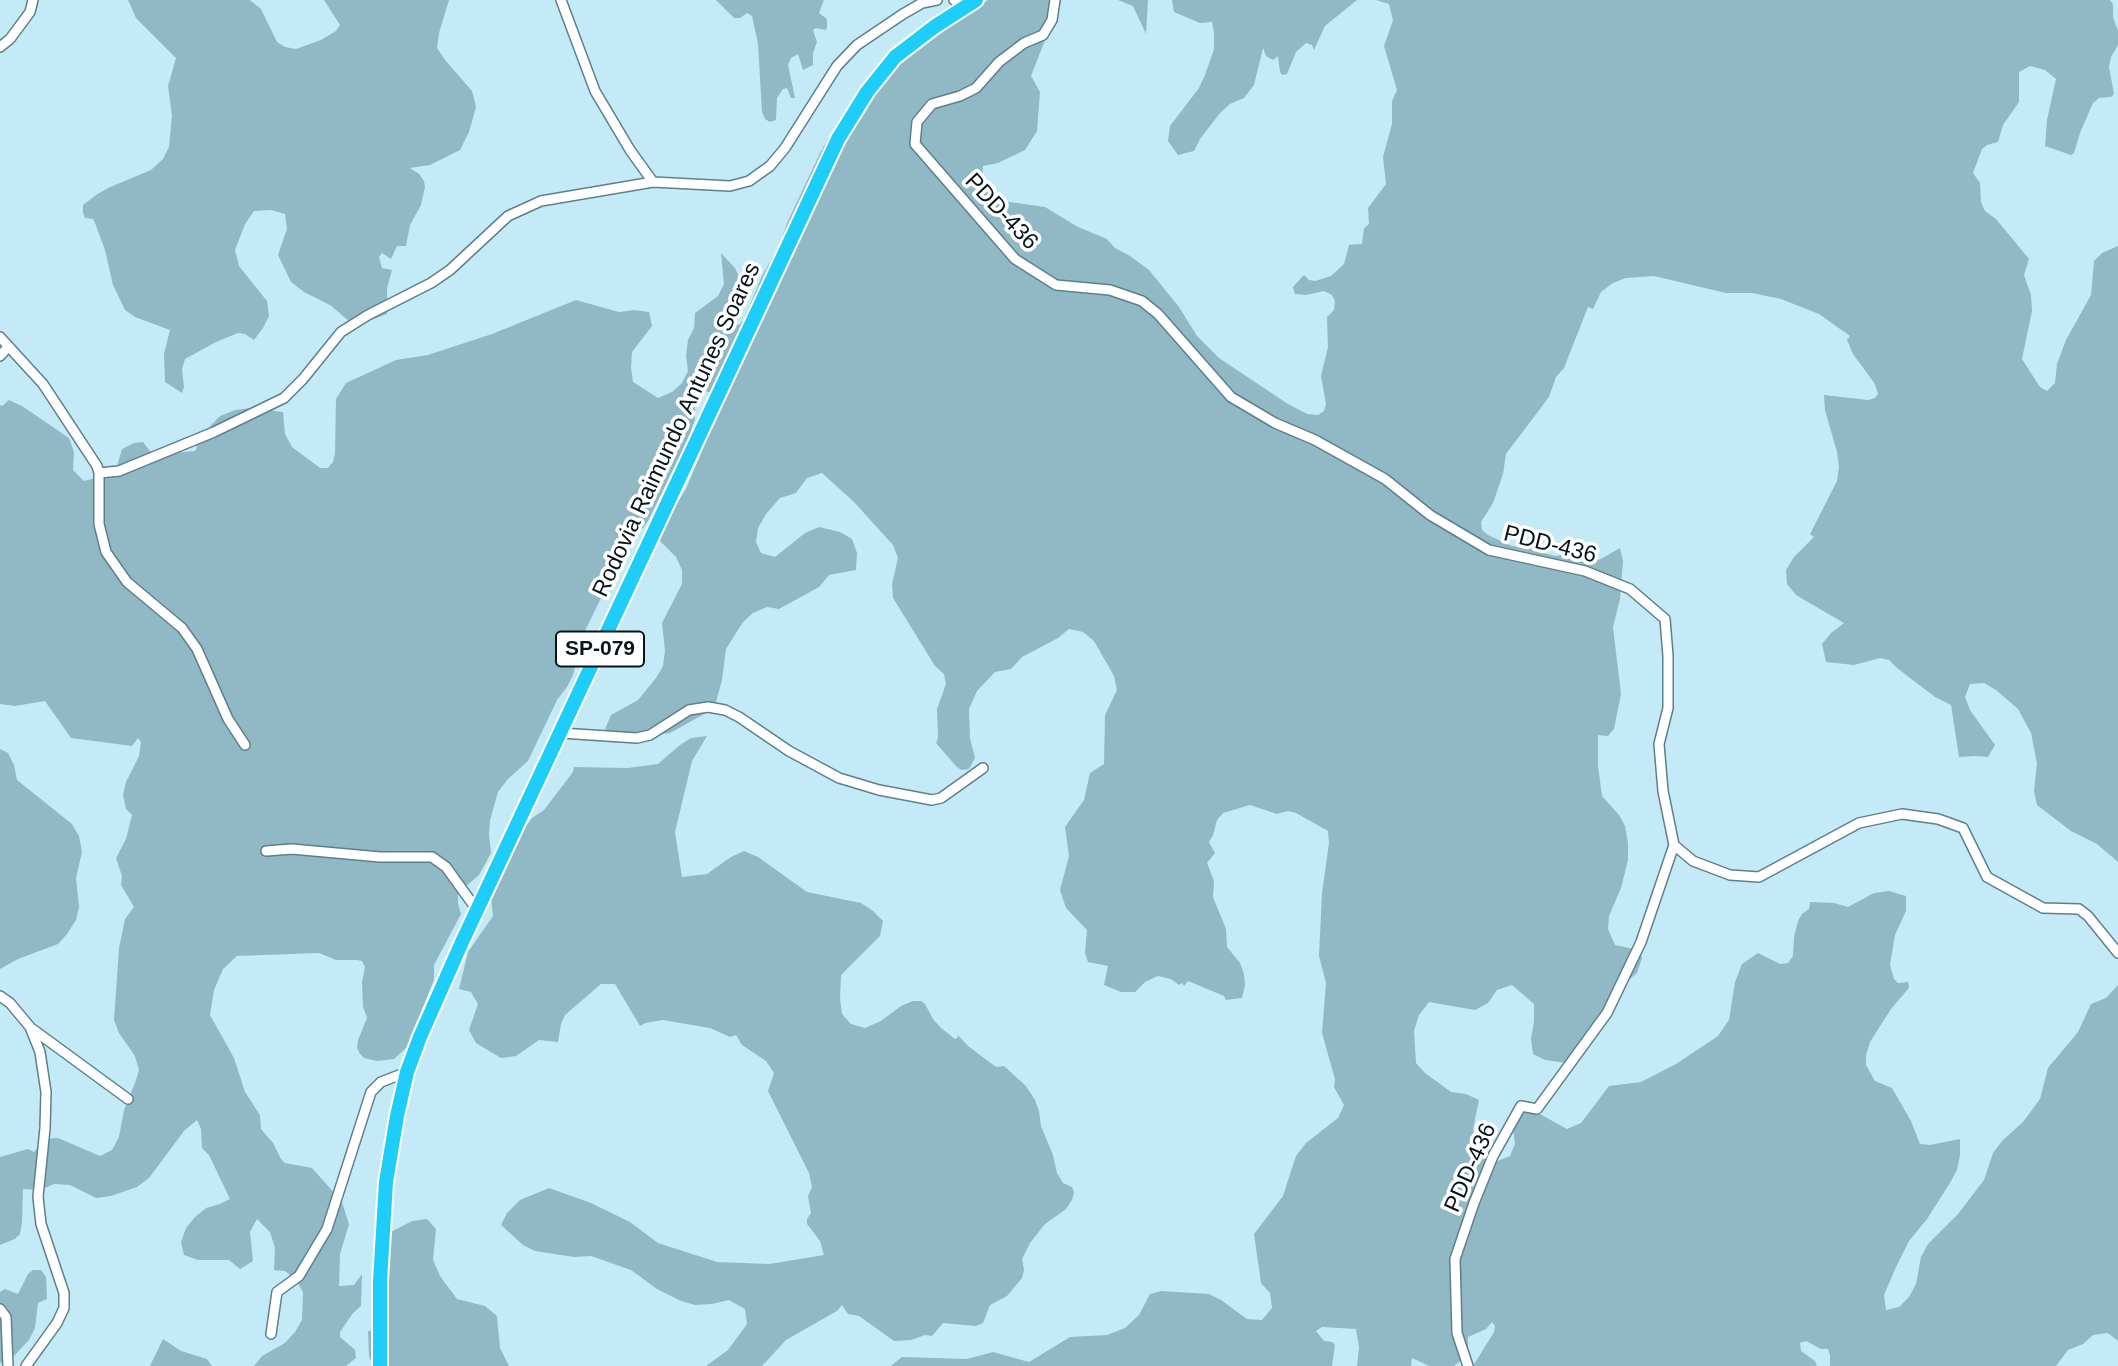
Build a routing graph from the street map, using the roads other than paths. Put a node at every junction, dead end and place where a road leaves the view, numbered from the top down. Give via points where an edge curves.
1 (33, 0) edge
2 (561, 0) edge
3 (937, 0) edge
4 (954, 0) edge
5 (1055, 0) edge
6 (973, 1) edge
7 (0, 47) edge
8 (653, 182) junction
9 (0, 337) edge
10 (8, 348) junction
11 (0, 356) edge
12 (99, 473) junction
13 (561, 733) junction
14 (245, 746) dead end
15 (983, 768) dead end
16 (1674, 845) junction
17 (266, 851) dead end
18 (477, 910) junction
19 (2118, 953) edge
20 (0, 996) edge
21 (30, 1027) junction
22 (407, 1072) junction
23 (128, 1099) dead end
24 (0, 1309) edge
25 (271, 1334) dead end
26 (8, 1366) edge
27 (26, 1366) edge
28 (380, 1366) edge
29 (1468, 1366) edge

1 - 7 street via 30,12
2 - 8 street via 595,91
3 - 8 street via 903,13 857,45 837,66 785,148 749,181 730,186
4 - 6 street
5 - 16 street, PDD-436 / PDD-436 via 1052,20 1043,35 999,62 976,88 932,104 917,122 915,144 1015,259 1031,271 1056,285 1110,290 1142,301 1231,397 1385,479 1430,515 1489,550 1585,571 1630,589 1665,619 1668,708 1659,744 1662,790
6 - 13 highway, Rodovia Raimundo Antunes Soares / SP-079 via 895,57 838,139
8 - 12 street via 541,201 509,216 450,270 341,332 284,398 119,471
9 - 10 street
10 - 11 street
10 - 12 street via 43,384
12 - 14 street via 100,524 106,552 127,582 182,628
13 - 15 street via 637,738 650,735 689,710 708,707 732,713 839,778 879,790 932,800
13 - 18 highway, Rodovia Raimundo Antunes Soares / SP-079
16 - 19 street via 1693,861 1730,875 1759,877 1859,823 1902,814 1938,819 1963,828 1987,877 2043,908 2080,909
16 - 29 street, PDD-436 / PDD-436 via 1641,942 1606,1013 1537,1109 1521,1106 1479,1191 1455,1259 1457,1333
17 - 18 street via 432,858 446,867
18 - 22 highway, Rodovia Raimundo Antunes Soares / SP-079
20 - 21 street
21 - 23 street
21 - 27 street via 40,1052 46,1092 37,1197 64,1293 64,1308
22 - 25 street via 371,1092 327,1229 299,1276 277,1292
22 - 28 highway, Rodovia Raimundo Antunes Soares / SP-079 via 386,1182
24 - 26 street via 6,1317

